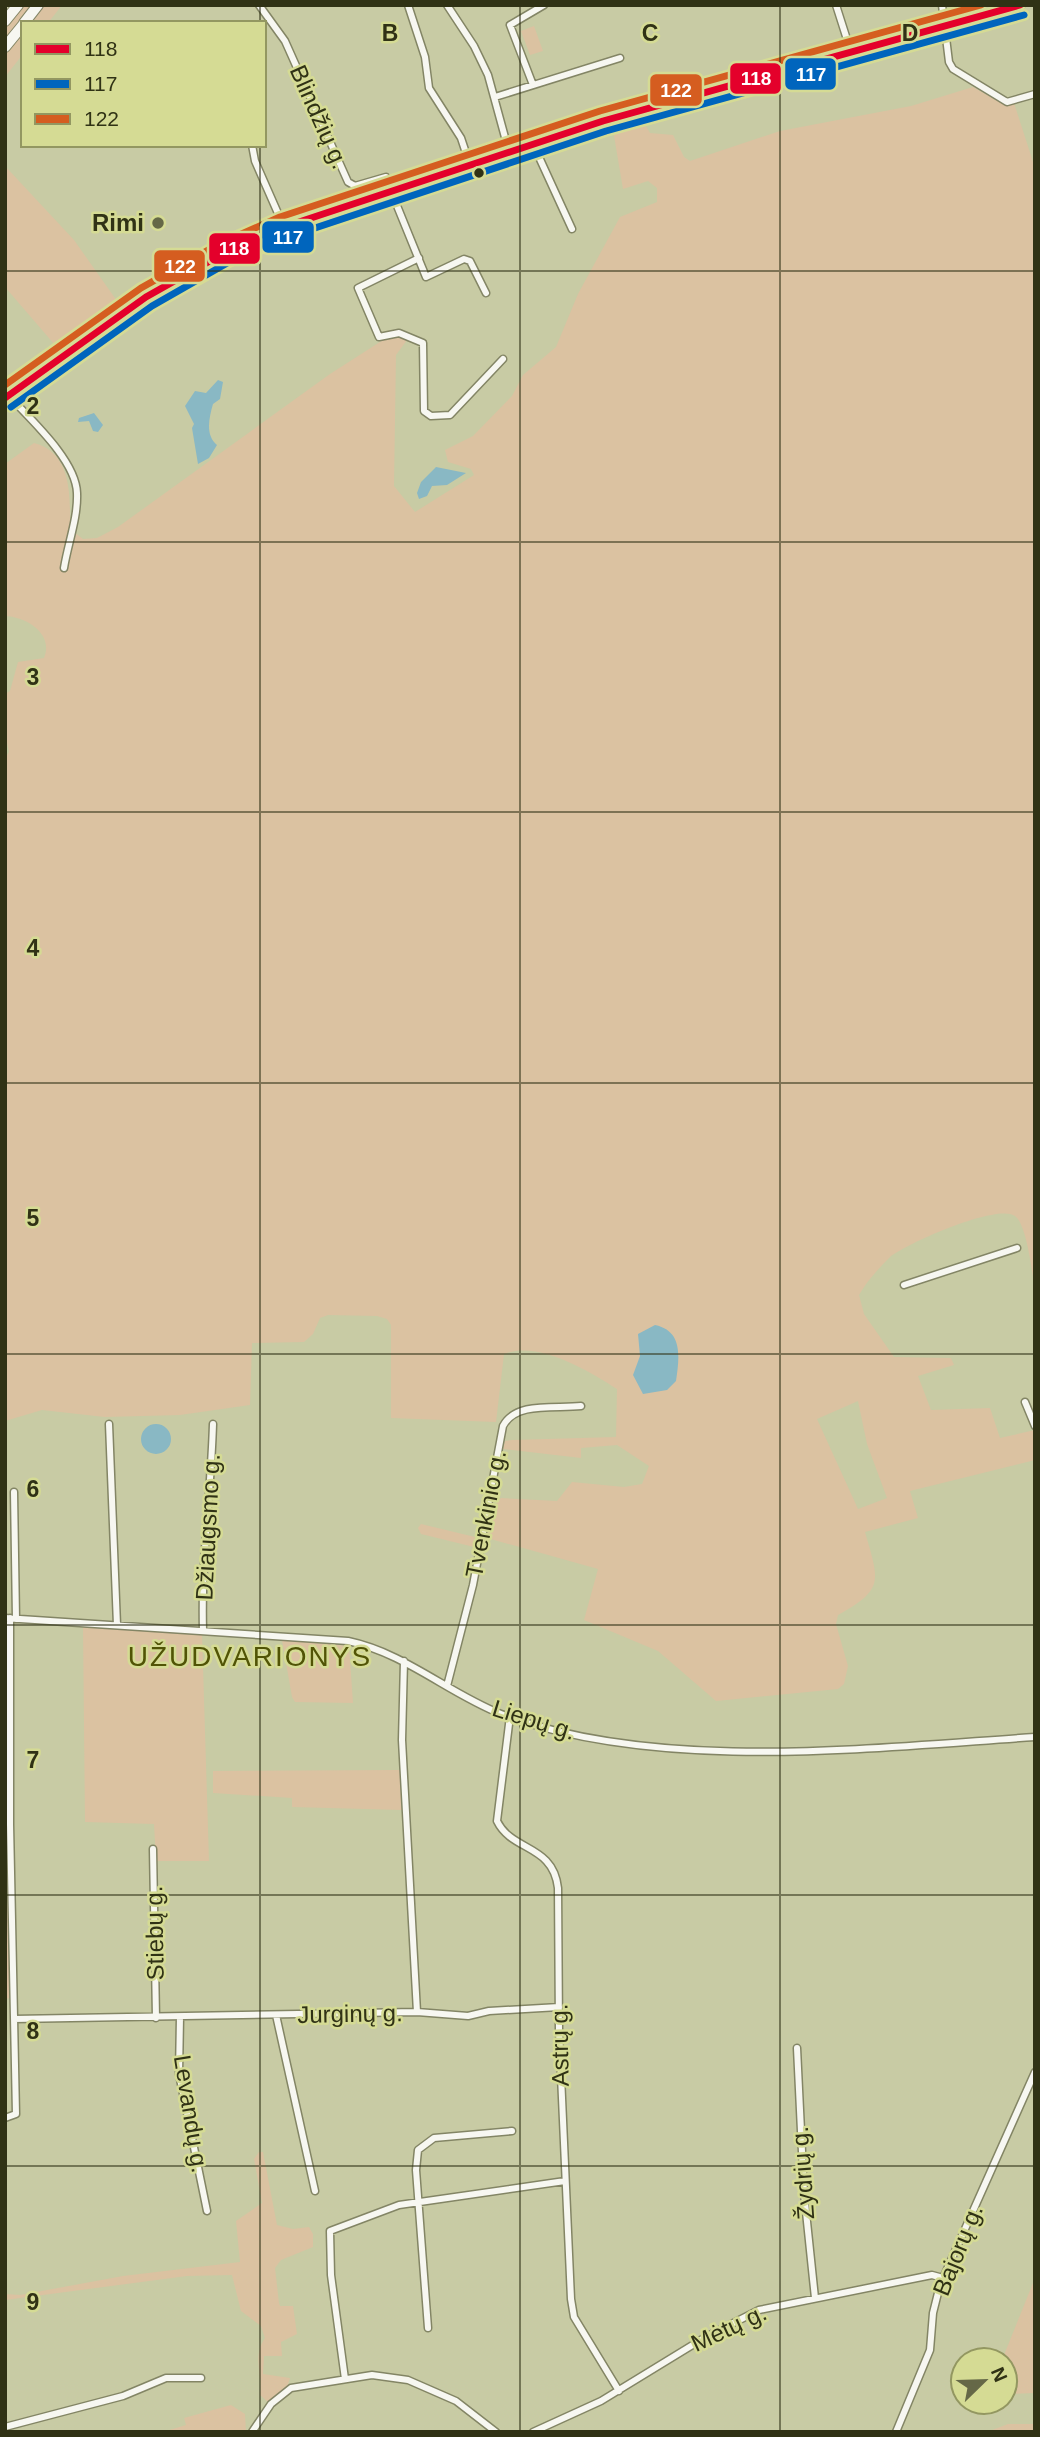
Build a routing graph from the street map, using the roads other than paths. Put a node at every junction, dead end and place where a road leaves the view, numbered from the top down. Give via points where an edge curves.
1 (18, 5) edge
2 (38, 5) edge
3 (259, 5) edge
4 (408, 5) edge
5 (447, 5) edge
6 (544, 5) edge
7 (836, 5) edge
8 (942, 5) edge
9 (1016, 6) edge
10 (5, 21) edge
11 (25, 21) edge
12 (945, 26) junction
13 (21, 27) edge
14 (5, 47) edge
15 (850, 52) junction
16 (620, 58) dead end
17 (533, 85) junction
18 (1035, 94) edge
19 (495, 97) junction
20 (533, 144) junction
21 (252, 147) edge
22 (509, 152) junction
23 (470, 165) junction
24 (393, 190) junction
25 (284, 227) junction
26 (572, 229) dead end
27 (419, 258) junction
28 (486, 293) dead end
29 (503, 359) dead end
30 (7, 396) edge
31 (64, 568) dead end
32 (1017, 1248) dead end
33 (904, 1285) dead end
34 (1025, 1402) dead end
35 (581, 1406) dead end
36 (109, 1424) dead end
37 (213, 1424) dead end
38 (1035, 1426) edge
39 (14, 1492) dead end
40 (11, 1618) edge
41 (117, 1625) junction
42 (204, 1630) junction
43 (404, 1661) junction
44 (447, 1686) junction
45 (510, 1716) junction
46 (1035, 1737) edge
47 (153, 1849) dead end
48 (5, 2003) edge
49 (14, 2003) junction
50 (559, 2007) junction
51 (417, 2012) junction
52 (276, 2015) junction
53 (180, 2017) junction
54 (156, 2018) junction
55 (14, 2019) junction
56 (797, 2048) dead end
57 (1035, 2072) edge
58 (5, 2118) edge
59 (512, 2131) dead end
60 (565, 2181) junction
61 (315, 2191) dead end
62 (418, 2201) junction
63 (207, 2211) dead end
64 (943, 2278) junction
65 (815, 2298) junction
66 (428, 2329) dead end
67 (201, 2378) dead end
68 (345, 2379) junction
69 (619, 2391) junction
70 (5, 2427) edge
71 (252, 2432) edge
72 (496, 2432) edge
73 (533, 2432) edge
74 (896, 2432) edge

1 - 10 highway
2 - 11 highway
3 - 24 street, Blindžių g. via 285,41 348,182 355,186 386,177
4 - 23 street via 425,57 429,88 461,138
5 - 19 street via 474,46
6 - 17 street via 510,25
7 - 15 street
8 - 12 street
9 - 12 main road
12 - 15 main road
12 - 18 street via 953,69 1007,102
13 - 14 highway
15 - 20 main road
16 - 17 street
17 - 19 street
19 - 22 street
20 - 22 main road
20 - 26 street
21 - 25 street
22 - 23 main road
23 - 24 main road
24 - 25 main road
24 - 27 street
25 - 30 main road via 224,253 154,292
27 - 28 street via 426,277 464,259 470,261
27 - 29 street via 358,288 379,337 399,333 423,343 424,411 430,416 450,415
30 - 31 street via 63,458 76,484
32 - 33 street
34 - 38 street
35 - 44 street, Tvenkinio g. via 520,1410 503,1426 473,1585
36 - 41 street
37 - 42 street, Džiaugsmo g. via 211,1504 202,1577
39 - 40 street
40 - 41 street, Liepų g.
40 - 49 street
41 - 42 street, Liepų g.
42 - 43 street, Liepų g. via 348,1641
43 - 44 street, Liepų g.
43 - 51 street, Jurginų g. via 401,1740
44 - 45 street, Liepų g.
45 - 46 street, Liepų g. via 640,1746 787,1751
45 - 50 street, Astrų g. via 497,1821 556,1872
47 - 54 street, Stiebų g.
48 - 49 street
49 - 55 street
50 - 51 street via 468,2015
50 - 60 street, Astrų g.
51 - 52 street, Jurginų g.
52 - 53 street, Jurginų g.
52 - 61 street
53 - 54 street, Jurginų g.
53 - 63 street, Levandų g. via 179,2074
54 - 55 street, Jurginų g.
55 - 58 street via 16,2114
56 - 65 street, Žydrių g.
57 - 64 street, Bajorų g.
59 - 62 street via 425,2142 416,2156
60 - 62 street
60 - 69 street, Astrų g. via 574,2317
62 - 66 street
62 - 68 street via 335,2228 328,2236
64 - 65 street, Mėtų g. via 932,2275
64 - 74 street, Bajorų g. via 935,2302 930,2350
65 - 69 street, Mėtų g. via 738,2319
67 - 70 street via 166,2378 123,2396
68 - 71 street via 292,2388 271,2404
68 - 72 street via 372,2375 408,2380 456,2401
69 - 73 street, Mėtų g.

